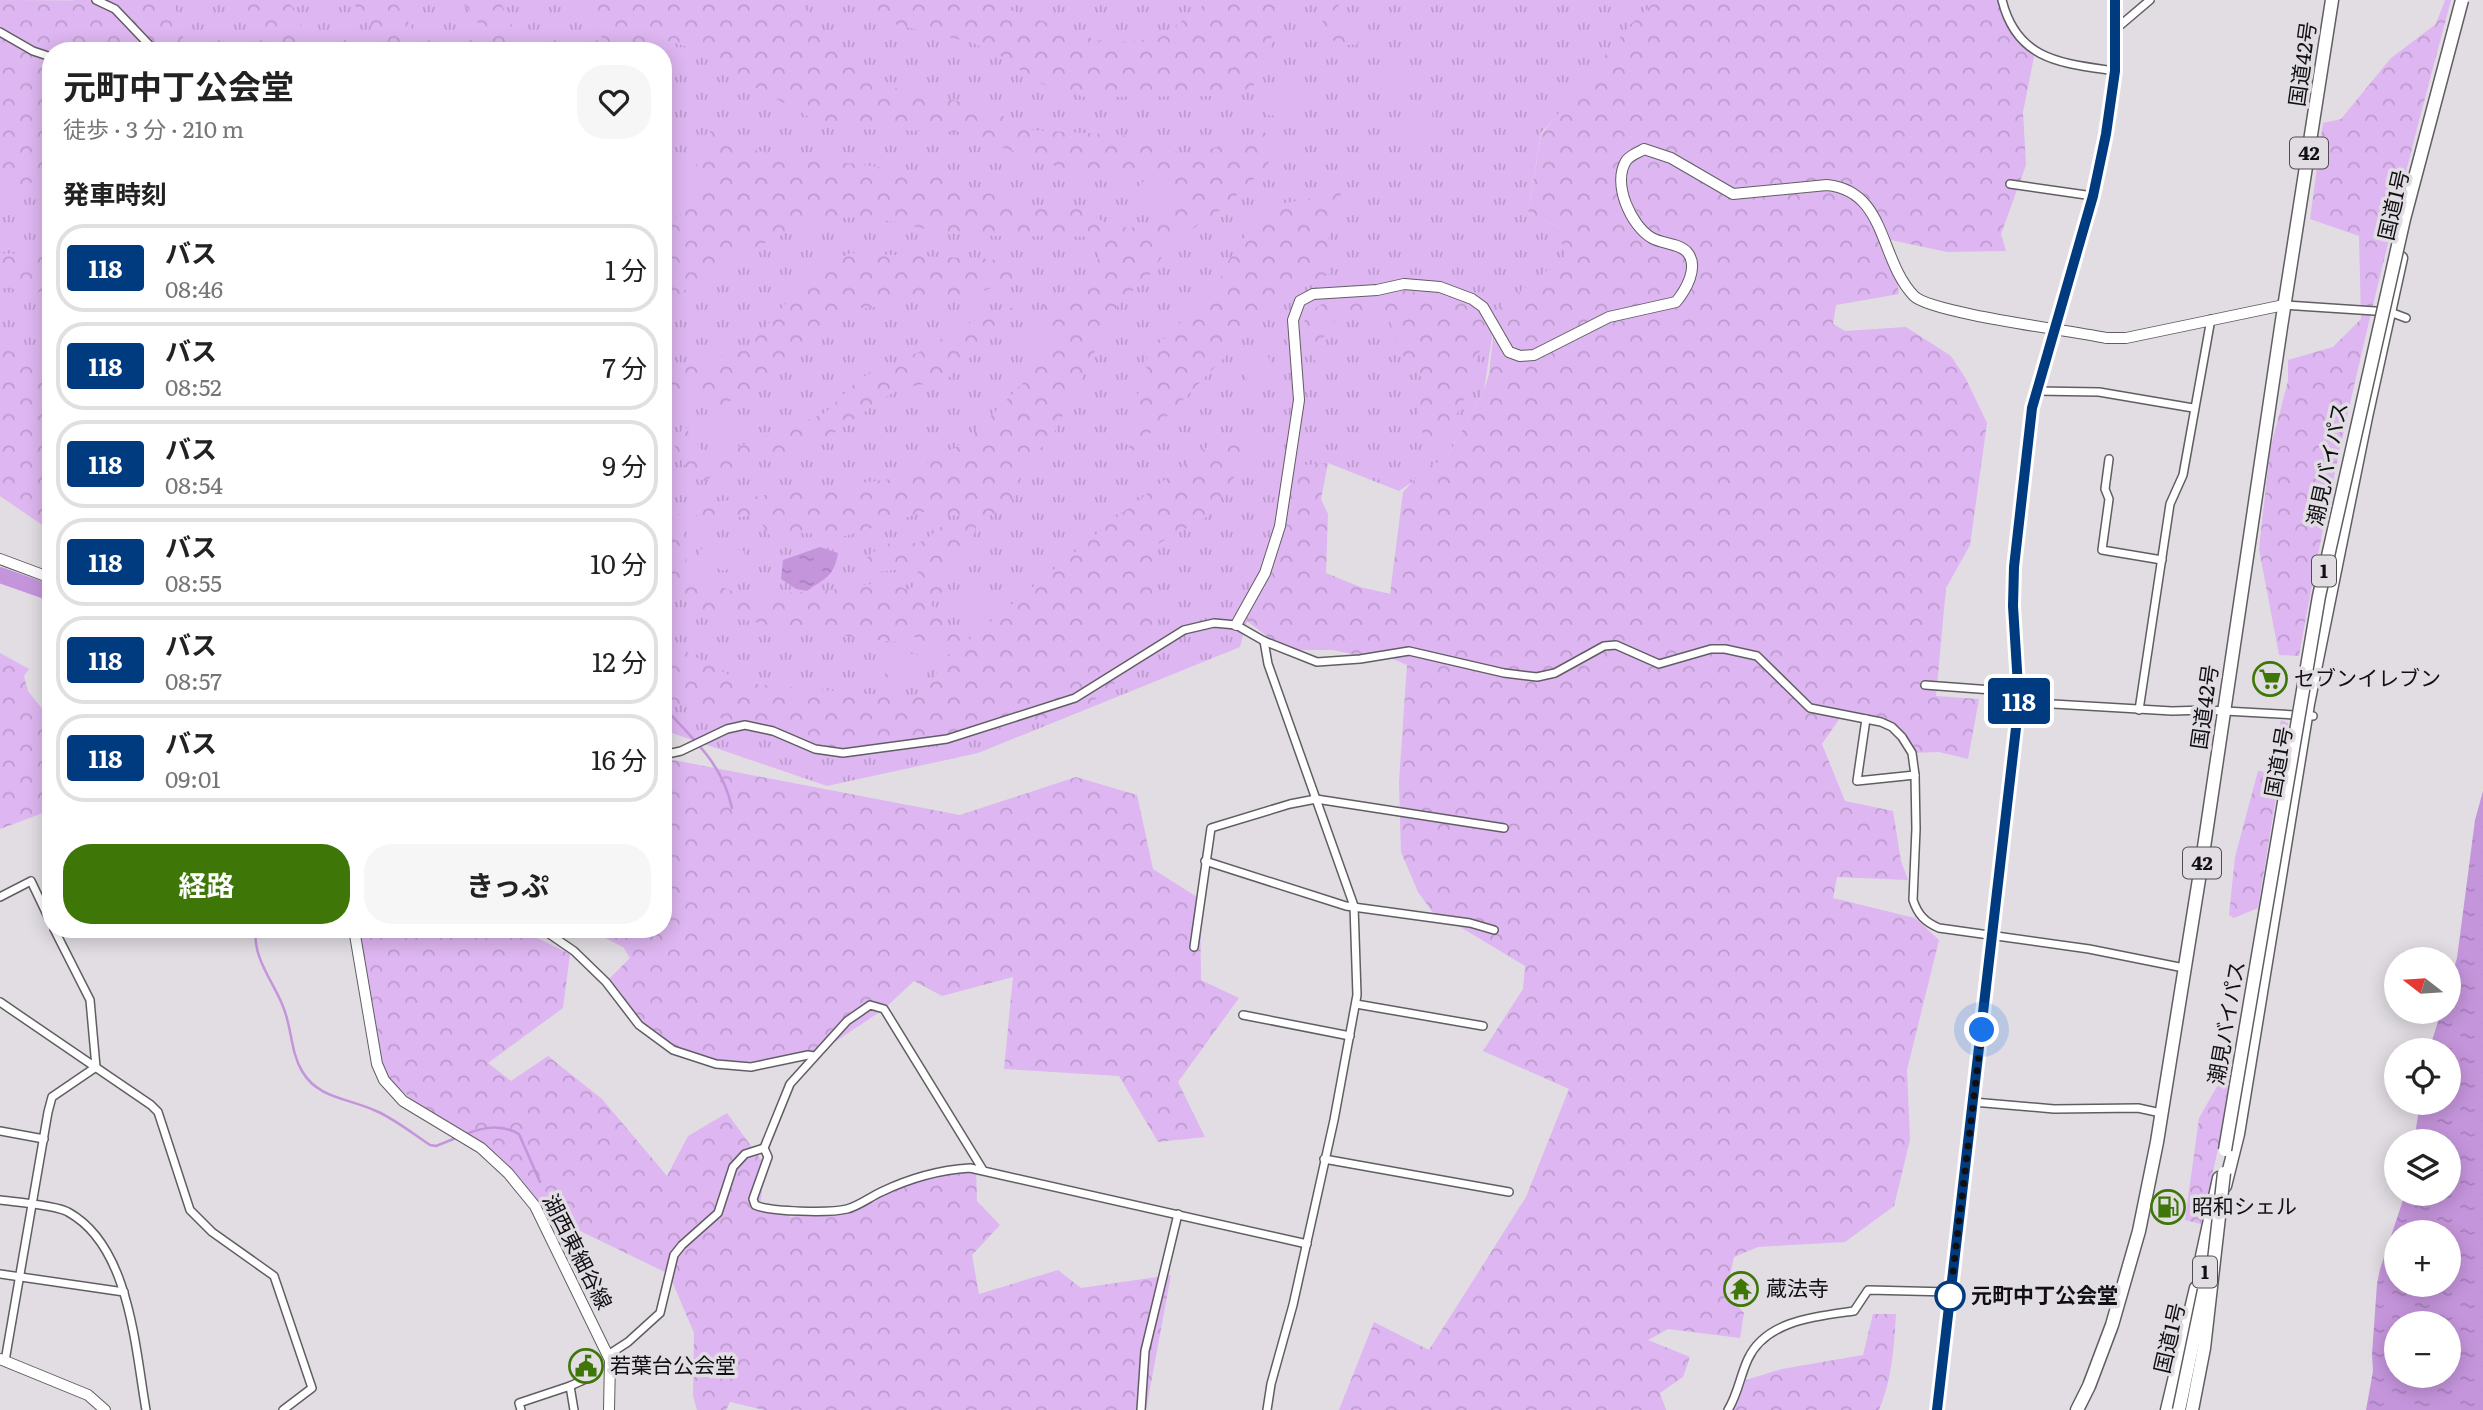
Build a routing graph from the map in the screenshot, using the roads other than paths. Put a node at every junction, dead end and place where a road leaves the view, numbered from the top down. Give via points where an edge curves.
1 (96, 0) edge
2 (2002, 0) edge
3 (2150, 0) edge
4 (2332, 0) edge
5 (2464, 0) edge
6 (2115, 3) edge
7 (2116, 27) junction
8 (0, 32) edge
9 (146, 42) edge
10 (42, 54) edge
11 (2115, 71) junction
12 (2010, 184) dead end
13 (2093, 196) junction
14 (2284, 305) junction
15 (2390, 312) junction
16 (2406, 318) dead end
17 (2211, 319) junction
18 (2055, 328) junction
19 (2036, 391) junction
20 (2193, 408) junction
21 (2109, 459) dead end
22 (0, 559) edge
23 (2162, 560) junction
24 (42, 575) edge
25 (1236, 625) junction
26 (1264, 641) junction
27 (1925, 685) dead end
28 (2019, 697) junction
29 (2139, 709) junction
30 (2224, 711) junction
31 (2310, 716) junction
32 (1866, 719) junction
33 (672, 753) edge
34 (1915, 775) junction
35 (1317, 799) junction
36 (1504, 828) dead end
37 (1205, 861) junction
38 (0, 897) edge
39 (42, 904) edge
40 (1354, 906) junction
41 (1494, 930) dead end
42 (1993, 934) junction
43 (59, 938) edge
44 (356, 938) edge
45 (555, 938) edge
46 (1194, 947) dead end
47 (2184, 968) junction
48 (0, 1002) edge
49 (1356, 1004) junction
50 (1243, 1015) dead end
51 (1483, 1027) dead end
52 (1350, 1036) junction
53 (814, 1056) junction
54 (96, 1067) junction
55 (1973, 1101) junction
56 (2161, 1113) junction
57 (0, 1131) edge
58 (44, 1139) junction
59 (764, 1148) junction
60 (2225, 1150) junction
61 (1324, 1159) junction
62 (983, 1170) junction
63 (2224, 1172) junction
64 (1509, 1192) dead end
65 (0, 1200) edge
66 (33, 1205) junction
67 (1178, 1214) junction
68 (1307, 1244) junction
69 (0, 1274) edge
70 (21, 1278) junction
71 (124, 1292) junction
72 (1950, 1292) junction
73 (608, 1355) junction
74 (591, 1358) dead end
75 (2, 1360) edge
76 (570, 1386) junction
77 (105, 1410) edge
78 (146, 1410) edge
79 (284, 1410) edge
80 (521, 1410) edge
81 (574, 1410) edge
82 (609, 1410) edge
83 (1141, 1410) edge
84 (1268, 1410) edge
85 (1728, 1410) edge
86 (1937, 1410) edge
87 (2077, 1410) edge
88 (2168, 1410) edge
89 (2173, 1410) edge
90 (2179, 1410) edge
91 (2192, 1410) edge

1 - 9 street via 115,9
2 - 11 street via 2006,19 2028,47 2064,63
3 - 7 street
4 - 14 highway, 国道42号 / 42
5 - 15 highway, 国道1号 / 1
5 - 60 highway, 潮見バイパス / 1, bridge via 2404,219 2319,596
6 - 7 street
7 - 11 street
8 - 10 street
11 - 13 street
12 - 13 street
13 - 18 street
14 - 15 street
14 - 17 street
14 - 30 highway, 国道42号 / 42
15 - 16 street
15 - 31 highway, 国道1号 / 1 via 2336,560
17 - 18 street via 2126,338
17 - 20 street
18 - 19 street
18 - 25 street via 1942,309 1916,298 1869,208 1842,187 1733,194 1671,158 1644,149 1625,162 1622,186 1628,212 1638,228 1688,253 1690,274 1676,303 1609,317 1534,355 1520,356 1509,352 1483,307 1440,287 1404,284 1313,294 1300,301 1293,320 1299,400 1280,526 1265,572
19 - 20 street via 2099,393
19 - 28 street via 2014,567
20 - 23 street via 2183,475 2170,504
21 - 23 street via 2102,550
22 - 24 street
23 - 29 street
25 - 26 street
25 - 33 street via 1214,622 1184,630 1074,698 947,739 843,753 816,750 773,731 745,725
26 - 32 street via 1317,662 1409,651 1537,677 1555,673 1604,646 1616,645 1659,664 1726,649 1757,656 1810,708
26 - 35 street via 1268,664
27 - 28 street
28 - 29 street
28 - 42 street
29 - 30 street
30 - 31 street
30 - 47 highway, 国道42号 / 42
31 - 89 highway, 国道1号 / 1 via 2238,1134
32 - 34 street via 1892,727 1902,737 1912,754
32 - 34 street via 1857,781
34 - 42 street via 1912,887 1916,911 1939,928
35 - 36 street
35 - 37 street via 1211,828
35 - 40 street
37 - 40 street
37 - 46 street
38 - 39 street via 31,881
40 - 41 street
40 - 49 street
42 - 47 street
42 - 55 street
43 - 54 street via 90,1000
44 - 73 street, 湖西東細谷線 via 377,1064 384,1080 403,1101 481,1148 508,1172 535,1206
45 - 53 street via 606,982 639,1025 673,1050 716,1064 751,1066
47 - 56 highway, 国道42号 / 42
48 - 54 street
49 - 51 street
49 - 52 street
50 - 52 street
52 - 61 street
53 - 59 street via 790,1084
53 - 62 street via 863,1007 884,1009
54 - 58 street via 52,1097
54 - 79 street via 158,1112 190,1210 212,1232 274,1276 312,1388
55 - 56 street via 2054,1109 2138,1108
55 - 72 street
56 - 87 highway, 国道42号 / 42 via 2140,1231 2112,1325
57 - 58 street
58 - 66 street
59 - 62 street via 768,1157 753,1199 755,1205 769,1209 846,1209 926,1174 947,1169
59 - 73 street via 745,1154 733,1167 718,1213 674,1255 660,1313
60 - 63 highway, 潮見バイパス
60 - 88 highway, 潮見バイパス / 1, bridge
61 - 64 street
61 - 68 street
62 - 67 street
63 - 90 highway, 潮見バイパス / 1, bridge
63 - 91 highway, bridge via 2204,1348
65 - 66 street
66 - 70 street
66 - 71 street via 66,1210 80,1220 114,1262
67 - 68 street
67 - 83 street via 1145,1351
68 - 84 street
69 - 70 street
70 - 71 street
70 - 75 street
71 - 78 street
72 - 85 street via 1868,1290 1854,1311 1787,1324 1761,1341 1748,1357
72 - 86 street
73 - 82 street, 湖西東細谷線
74 - 76 street via 595,1375
75 - 77 street via 88,1395
76 - 80 street via 519,1403
76 - 81 street

